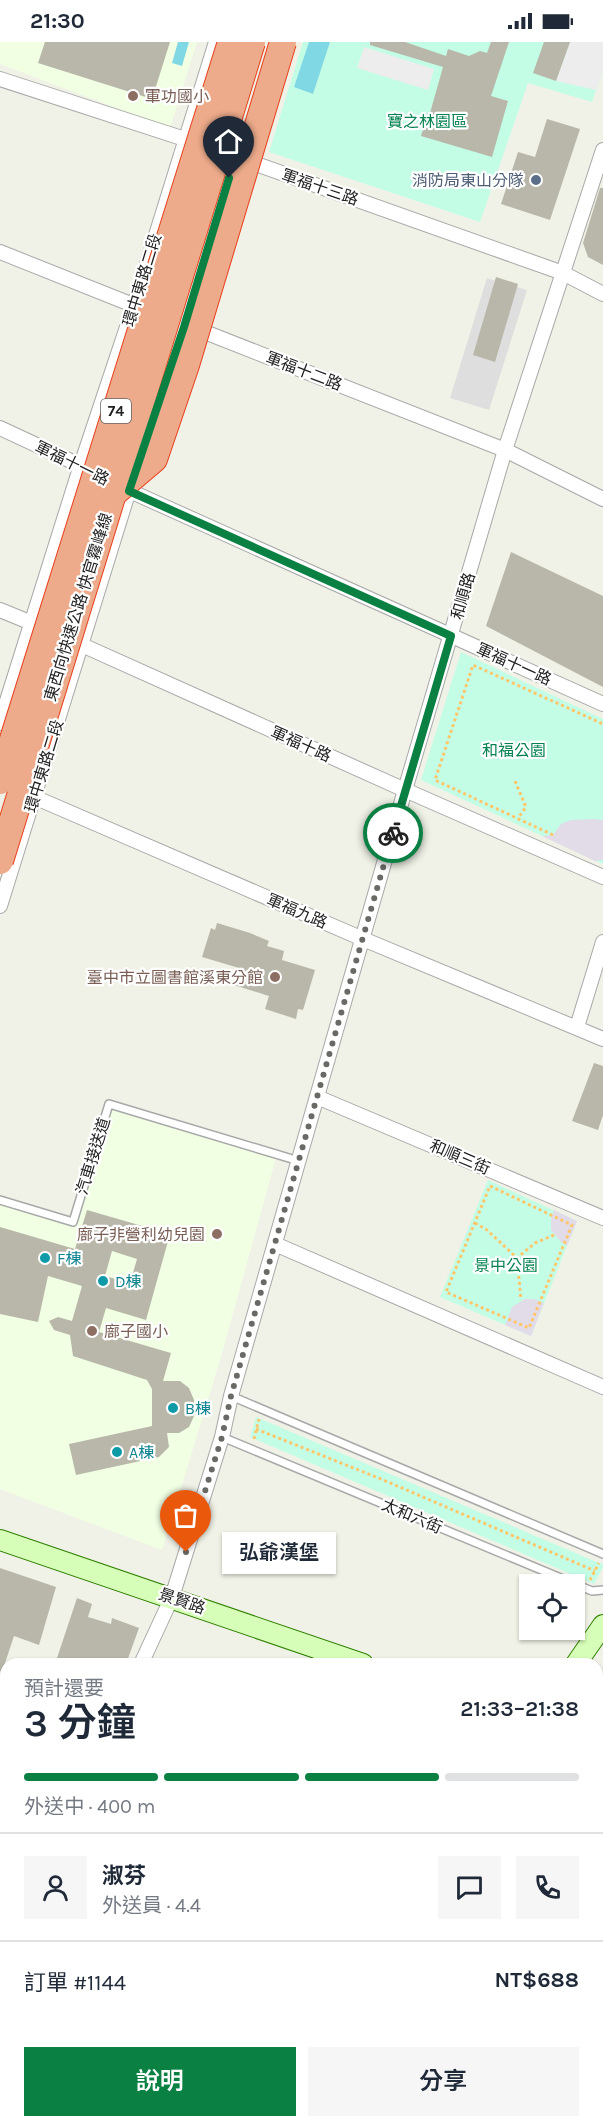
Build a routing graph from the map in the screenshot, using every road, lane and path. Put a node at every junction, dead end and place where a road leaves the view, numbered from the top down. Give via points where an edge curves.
1 (216, 42) edge
2 (231, 42) edge
3 (252, 42) edge
4 (271, 42) edge
5 (283, 42) edge
6 (0, 79) edge
7 (186, 139) junction
8 (603, 150) edge
9 (236, 157) junction
10 (0, 252) edge
11 (562, 273) junction
12 (603, 294) edge
13 (134, 306) junction
14 (184, 324) junction
15 (0, 429) edge
16 (505, 450) junction
17 (81, 465) junction
18 (122, 491) junction
19 (603, 499) edge
20 (0, 610) edge
21 (32, 624) junction
22 (451, 636) junction
23 (81, 645) junction
24 (603, 704) edge
25 (0, 723) edge
26 (603, 724) edge
27 (0, 768) edge
28 (0, 781) edge
29 (515, 781) dead end
30 (405, 790) junction
31 (34, 797) junction
32 (553, 835) dead end
33 (508, 836) junction
34 (0, 861) edge
35 (603, 877) edge
36 (0, 906) edge
37 (363, 939) junction
38 (603, 942) edge
39 (577, 1027) junction
40 (603, 1039) edge
41 (317, 1097) junction
42 (299, 1161) junction
43 (0, 1200) edge
44 (603, 1218) edge
45 (475, 1223) junction
46 (554, 1235) dead end
47 (275, 1244) junction
48 (517, 1258) junction
49 (521, 1300) dead end
50 (603, 1387) edge
51 (231, 1396) junction
52 (259, 1419) dead end
53 (256, 1429) junction
54 (222, 1437) junction
55 (254, 1439) dead end
56 (0, 1540) edge
57 (603, 1554) edge
58 (599, 1563) dead end
59 (595, 1571) junction
60 (589, 1582) dead end
61 (603, 1590) edge
62 (172, 1598) junction
63 (603, 1625) edge
64 (144, 1658) edge
65 (346, 1658) edge
66 (580, 1658) edge

1 - 7 street, 環中東路二段
2 - 28 highway, 東西向快速公路 快官霧峰線 / 74, bridge
3 - 18 highway, 東西向快速公路 快官霧峰線 / 74, bridge
4 - 9 street, 環中東路二段
5 - 18 highway, bridge via 154,459
6 - 7 street, 軍福十三路
7 - 9 street, 軍福十三路
7 - 13 street, 環中東路二段
8 - 11 street, 和順路
9 - 11 street, 軍福十三路
9 - 14 street, 環中東路二段
10 - 13 street, 軍福十二路
11 - 12 street, 軍福十三路
11 - 16 street, 和順路
13 - 14 street, 軍福十二路
13 - 17 street, 環中東路二段
14 - 16 street, 軍福十二路
14 - 18 street, 環中東路二段
15 - 17 street, 軍福十一路
16 - 19 street, 軍福十二路
16 - 22 street, 和順路
17 - 18 street, 軍福十一路
17 - 21 street, 環中東路二段
18 - 22 street, 軍福十一路
18 - 23 street, 環中東路二段
18 - 34 highway, 東西向快速公路 快官霧峰線 / 74, bridge via 67,641
20 - 21 street, 軍福十路
21 - 23 street, 軍福十路
21 - 25 street, 環中東路二段
22 - 24 street, 軍福十一路
22 - 30 street, 和順路
23 - 30 street, 軍福十路
23 - 31 street, 環中東路二段
26 - 32 path via 472,664 435,780
27 - 31 street, 軍福九路
29 - 33 path via 526,807
30 - 33 street, 軍福十路
30 - 37 street, 和順路
31 - 36 street, 環中東路二段
31 - 37 street, 軍福九路
33 - 35 street, 軍福十路
37 - 39 street, 軍福九路
37 - 41 street, 和順路
38 - 39 street
39 - 40 street, 軍福九路
41 - 42 street, 和順路
41 - 44 street, 和順三街
42 - 43 lane, 汽車接送道 via 109,1104 73,1222
42 - 47 street, 和順路
45 - 45 path via 446,1292 529,1328 572,1225 490,1186
45 - 48 path
46 - 48 path via 535,1243
47 - 50 street
47 - 51 street, 和順路
48 - 49 path
51 - 54 street, 和順路
51 - 57 lane
52 - 53 path
53 - 55 path
53 - 59 path
54 - 61 lane, 太和六街 via 592,1591
54 - 62 street, 和順路
56 - 62 street, 景賢路
58 - 59 path
59 - 60 path
62 - 64 street, 和順路
62 - 65 street, 景賢路
63 - 66 street

